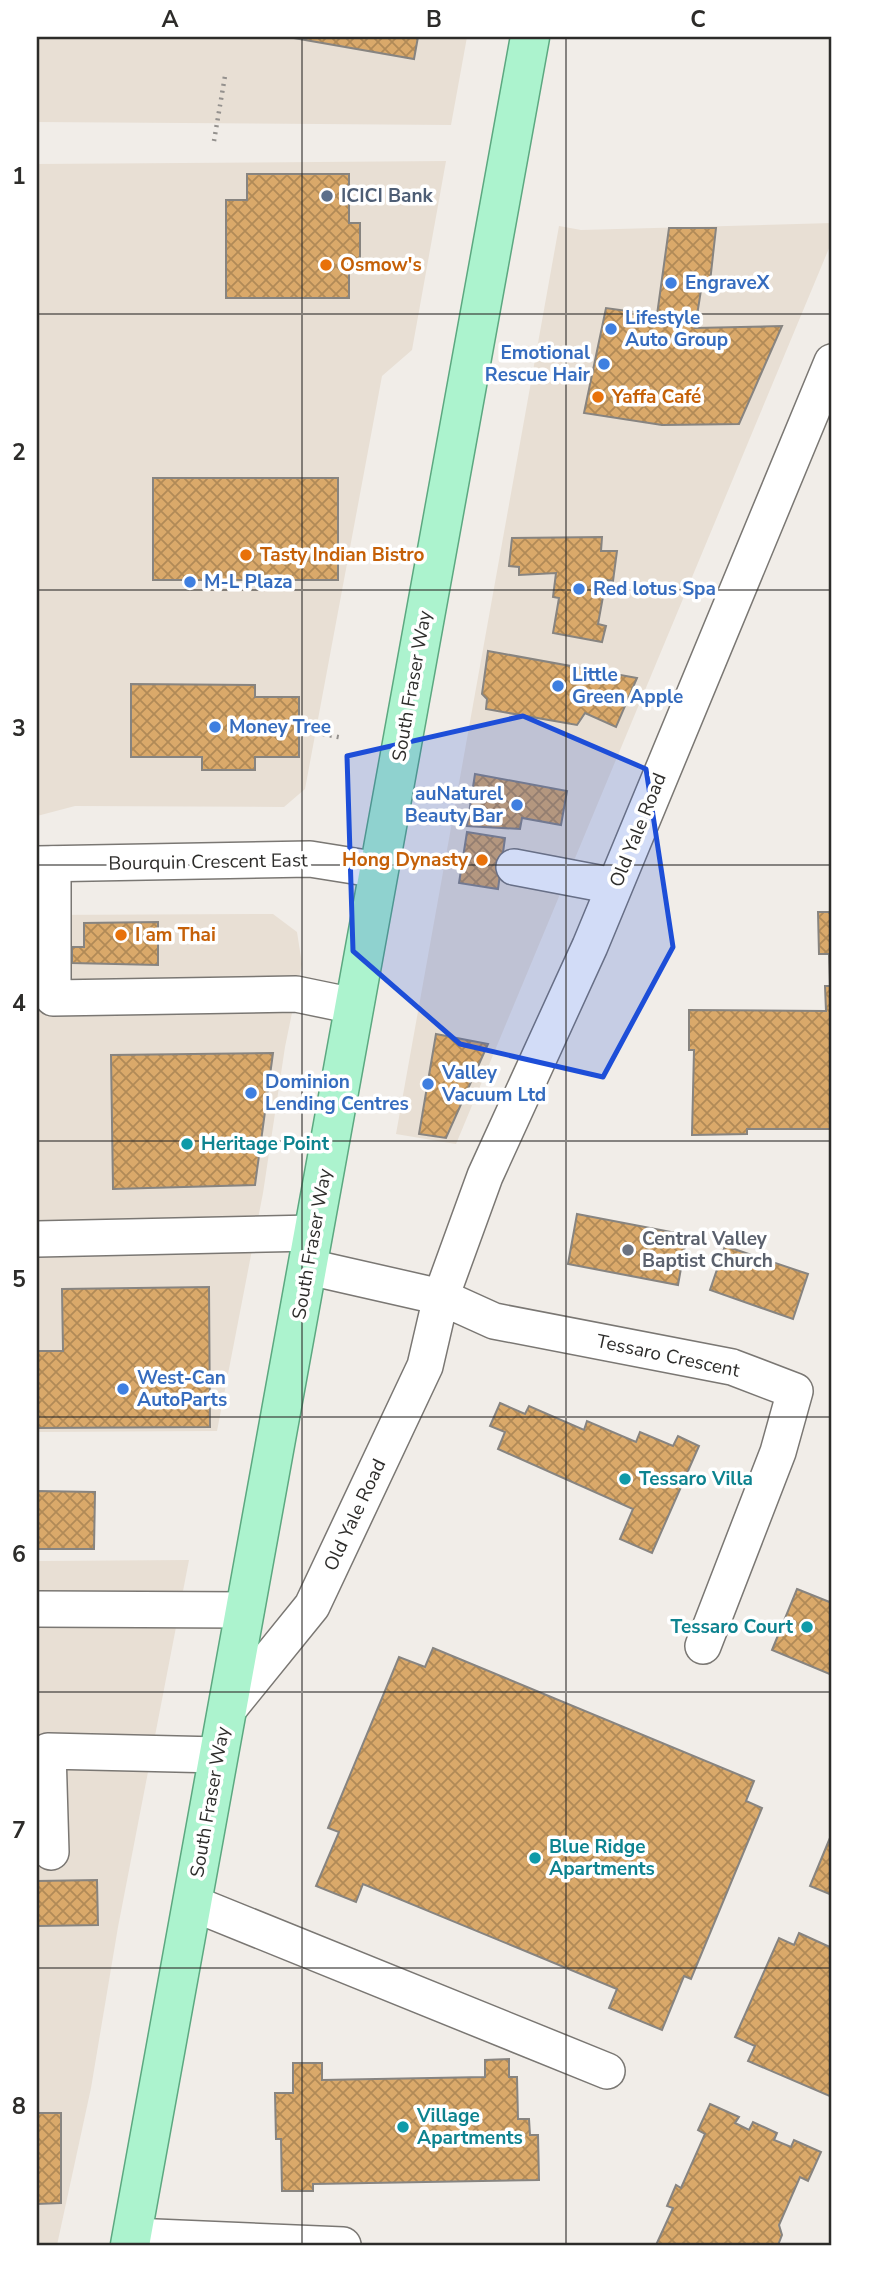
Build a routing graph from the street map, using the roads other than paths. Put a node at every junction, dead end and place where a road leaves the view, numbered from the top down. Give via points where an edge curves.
1 (530, 37) edge
2 (832, 362) edge
3 (45, 864) edge
4 (514, 867) dead end
5 (379, 870) junction
6 (614, 886) junction
7 (354, 1006) junction
8 (37, 1238) edge
9 (311, 1250) junction
10 (441, 1297) junction
11 (37, 1609) edge
12 (246, 1610) junction
13 (703, 1646) dead end
14 (227, 1711) junction
15 (219, 1755) junction
16 (51, 1852) dead end
17 (192, 1903) junction
18 (607, 2071) dead end
19 (131, 2241) edge
20 (344, 2245) edge

1 - 5 main road, South Fraser Way
2 - 6 street, Old Yale Road
3 - 5 street, Bourquin Crescent East via 310,859
3 - 7 street via 53,998 296,994
4 - 6 street
5 - 7 main road, South Fraser Way
6 - 10 street, Old Yale Road via 485,1176
7 - 9 main road, South Fraser Way
8 - 9 street
9 - 10 street
9 - 12 main road, South Fraser Way
10 - 13 street, Tessaro Crescent via 494,1321 732,1367 795,1391 778,1452
10 - 14 street, Old Yale Road via 425,1366 312,1606
11 - 12 street
12 - 14 main road, South Fraser Way
14 - 15 main road, South Fraser Way
15 - 16 street via 48,1751
15 - 17 main road, South Fraser Way
17 - 18 street
17 - 19 main road, South Fraser Way
19 - 20 street

